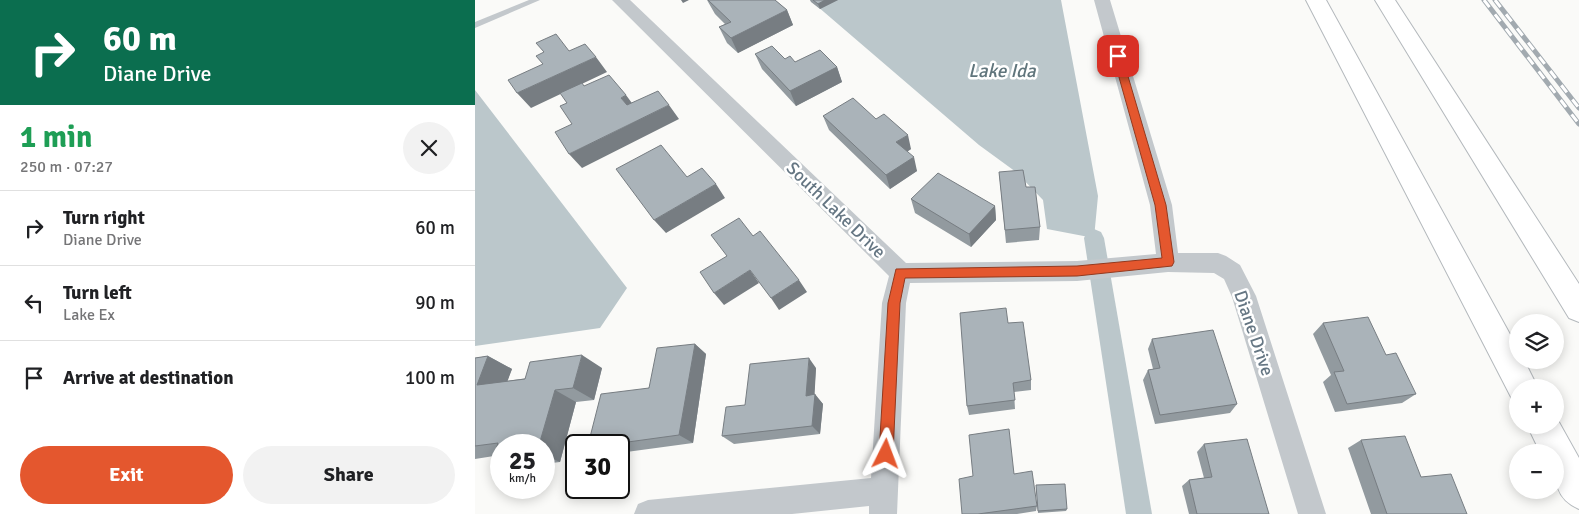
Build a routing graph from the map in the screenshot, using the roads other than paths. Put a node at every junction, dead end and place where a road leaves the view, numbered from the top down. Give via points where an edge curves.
1 (536, 0) edge
2 (620, 0) edge
3 (1102, 0) edge
4 (1316, 0) edge
5 (1385, 0) edge
6 (475, 25) edge
7 (1168, 262) junction
8 (901, 273) junction
9 (1579, 309) edge
10 (1518, 379) edge
11 (1548, 434) edge
12 (1579, 492) edge
13 (883, 503) edge
14 (648, 514) edge
15 (1312, 514) edge

1 - 6 lane
2 - 8 street, South Lake Drive
3 - 7 street via 1161,205
4 - 10 highway
5 - 9 highway
7 - 8 street, Diane Drive via 1077,271
7 - 15 street, Diane Drive via 1218,263 1232,272 1244,296
8 - 13 street, South Lake Drive via 894,303
11 - 12 highway
13 - 14 street

